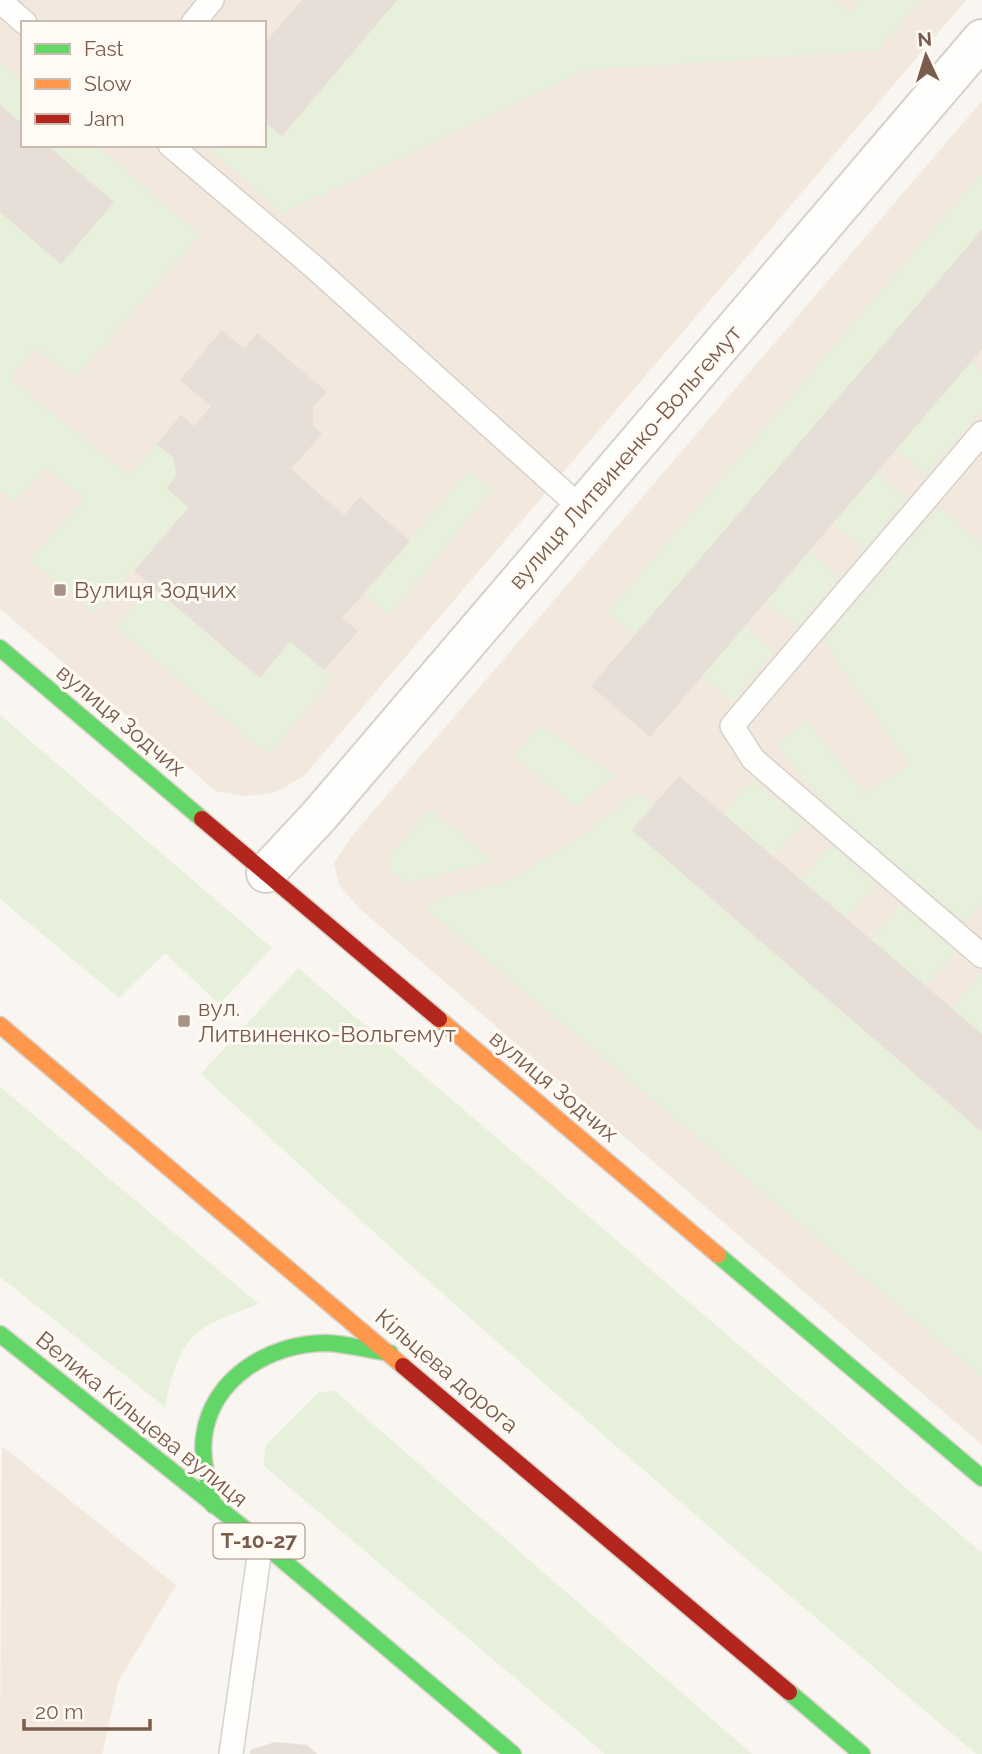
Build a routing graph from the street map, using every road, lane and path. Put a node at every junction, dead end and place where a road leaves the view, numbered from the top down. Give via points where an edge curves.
1 (212, 0) edge
2 (0, 2) edge
3 (23, 21) edge
4 (195, 21) edge
5 (982, 39) edge
6 (172, 147) edge
7 (982, 433) edge
8 (581, 508) junction
9 (0, 648) edge
10 (266, 873) junction
11 (982, 956) edge
12 (0, 1025) edge
13 (0, 1334) edge
14 (390, 1353) junction
15 (982, 1478) edge
16 (213, 1505) junction
17 (261, 1542) junction
18 (231, 1754) edge
19 (513, 1754) edge
20 (862, 1754) edge

1 - 4 lane
2 - 3 lane
5 - 8 street, вулиця Литвиненко-Вольгемут
6 - 8 lane via 314,267
7 - 11 lane via 733,726 753,759
8 - 10 street, вулиця Литвиненко-Вольгемут
9 - 10 main road, вулиця Зодчих
10 - 15 main road, вулиця Зодчих
12 - 14 main road, Кільцева дорога
13 - 16 main road, Велика Кільцева вулиця / Т-10-27
14 - 16 main road via 317,1343 261,1356 223,1386 206,1422 204,1462
14 - 20 main road, Кільцева дорога
16 - 17 main road, Велика Кільцева вулиця / Т-10-27
17 - 18 lane
17 - 19 main road, Велика Кільцева вулиця / Т-10-27

